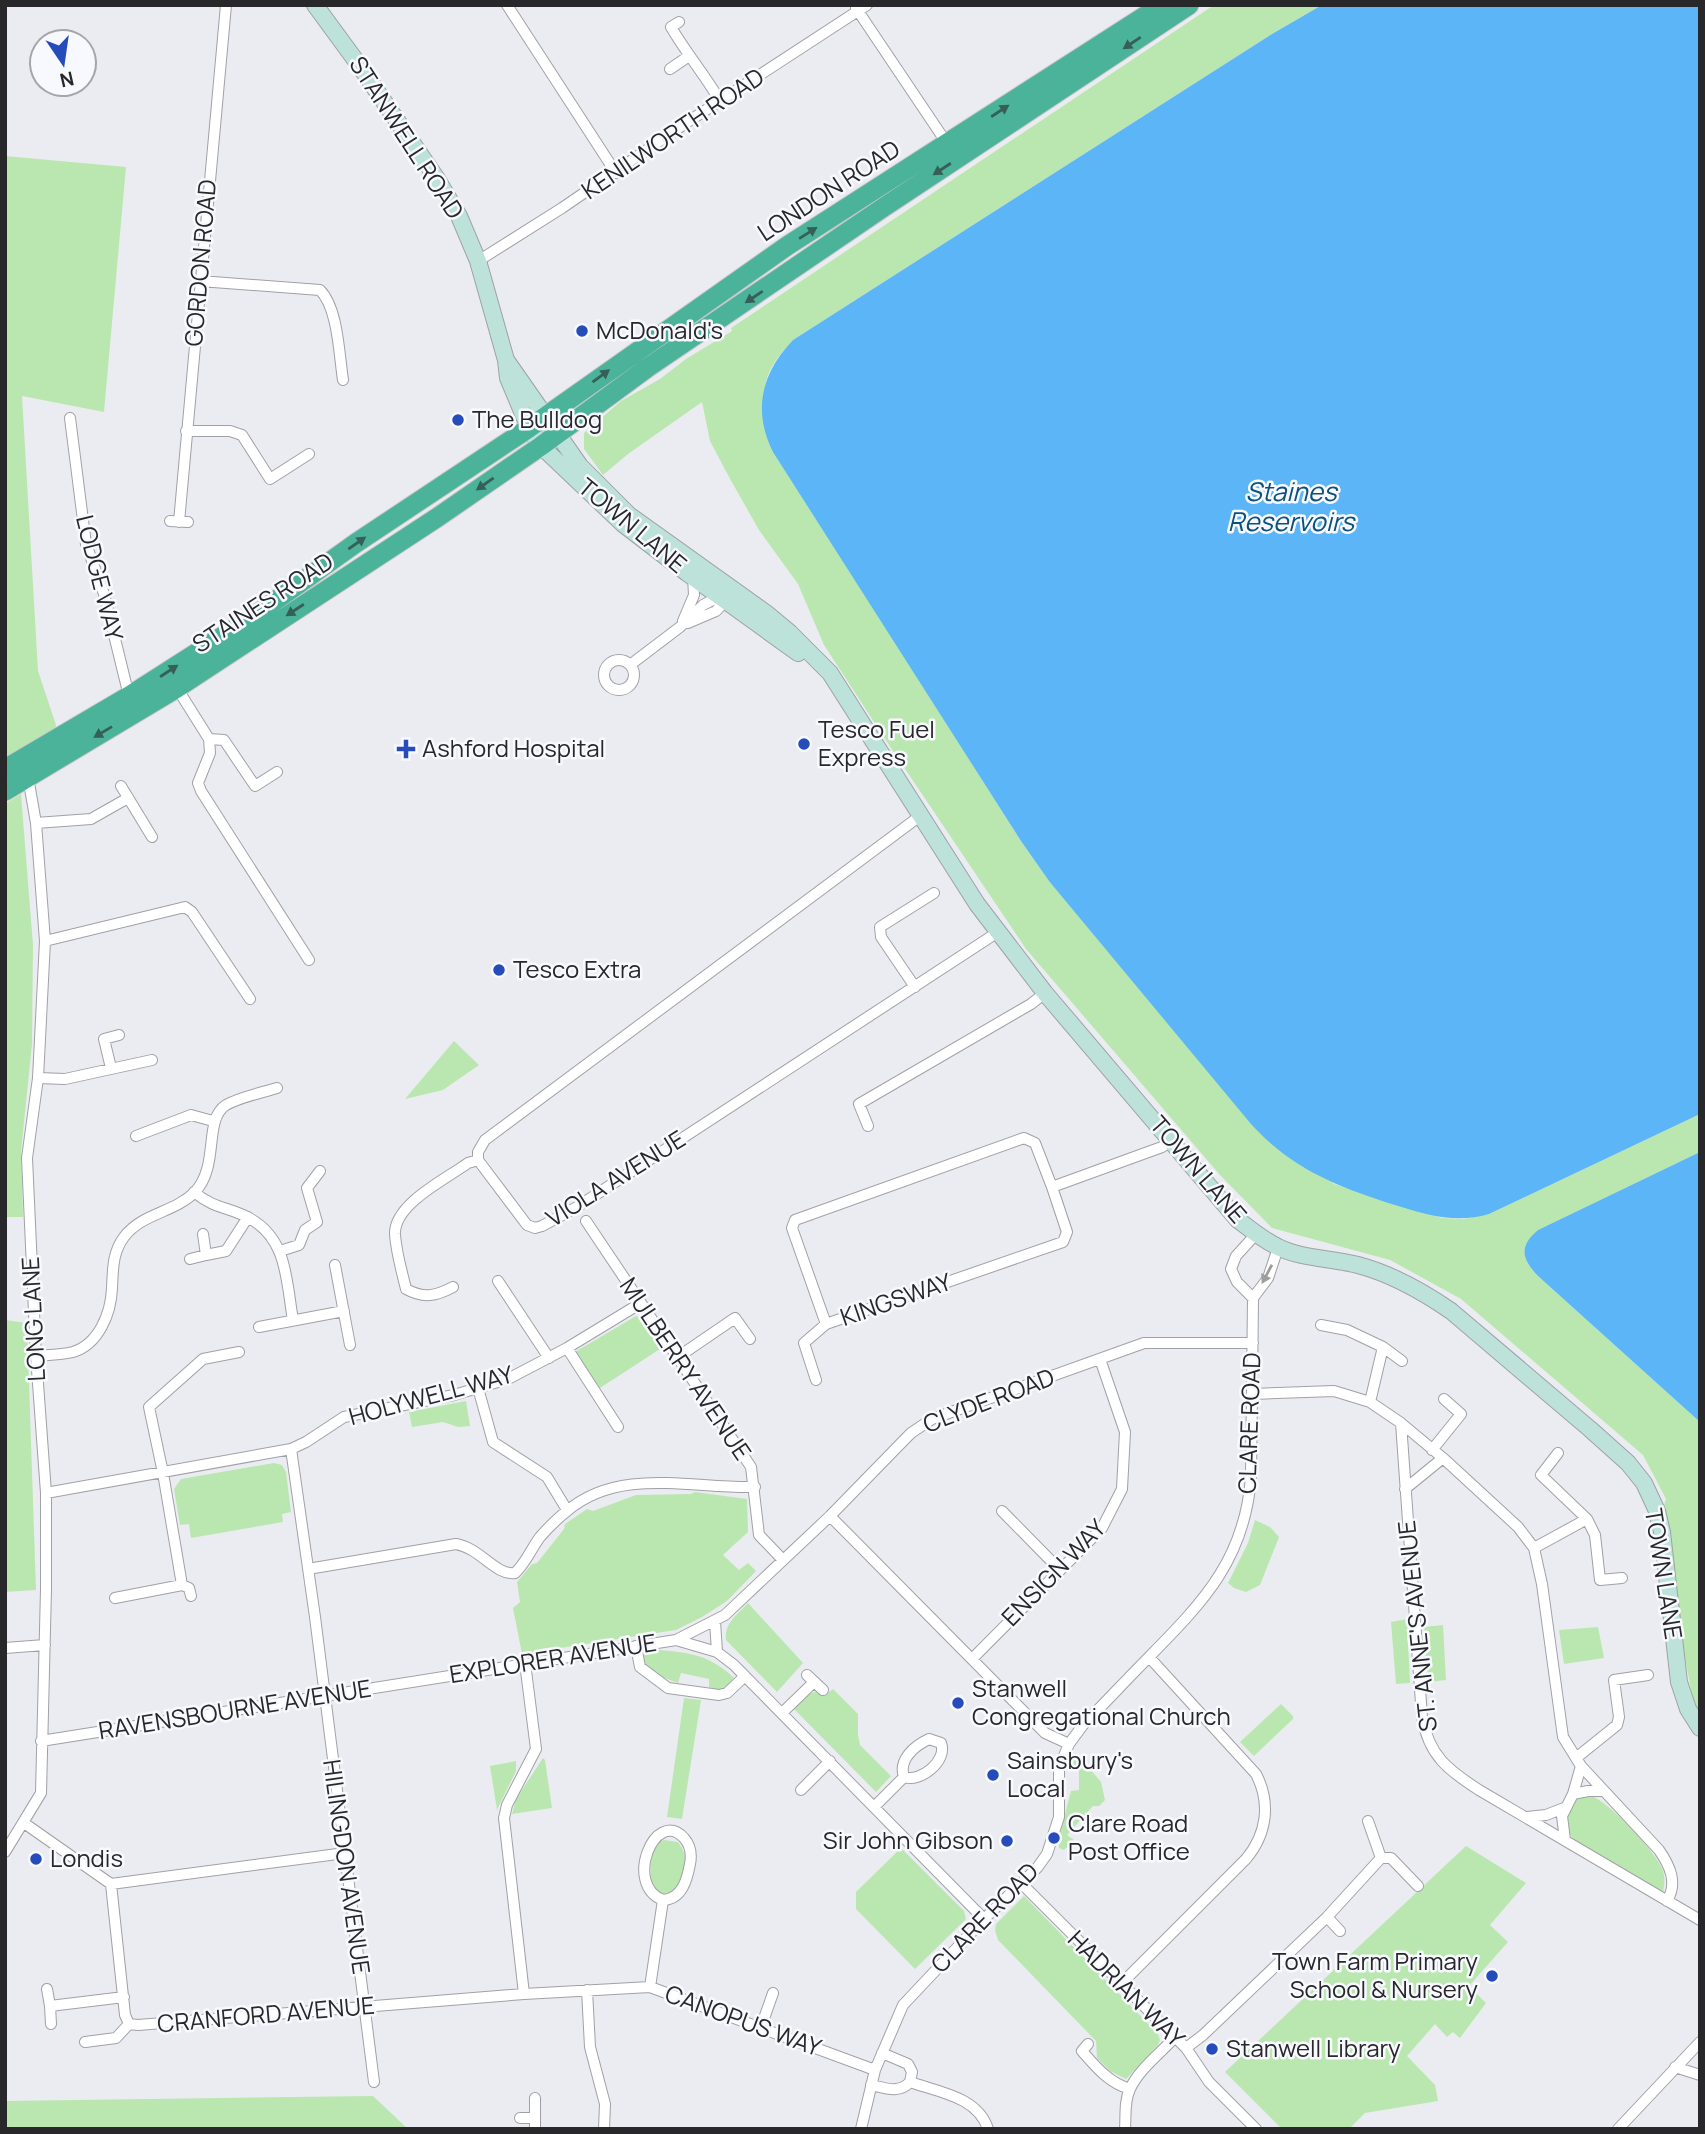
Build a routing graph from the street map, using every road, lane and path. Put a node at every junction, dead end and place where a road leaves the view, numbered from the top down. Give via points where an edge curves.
1 (226, 5) edge
2 (315, 5) edge
3 (507, 5) edge
4 (1163, 5) edge
5 (1189, 5) edge
6 (860, 7) edge
7 (678, 22) dead end
8 (689, 56) junction
9 (670, 69) dead end
10 (720, 102) junction
11 (947, 145) junction
12 (616, 173) junction
13 (478, 261) junction
14 (200, 282) junction
15 (506, 360) junction
16 (343, 380) dead end
17 (546, 415) junction
18 (70, 418) dead end
19 (529, 428) junction
20 (186, 431) junction
21 (558, 434) junction
22 (541, 446) junction
23 (309, 454) dead end
24 (179, 522) dead end
25 (693, 577) junction
26 (726, 596) junction
27 (680, 626) junction
28 (630, 665) dead end
29 (177, 688) junction
30 (129, 696) junction
31 (209, 739) junction
32 (5, 769) edge
33 (277, 772) dead end
34 (28, 777) junction
35 (121, 786) dead end
36 (5, 791) edge
37 (128, 798) junction
38 (920, 816) junction
39 (36, 823) junction
40 (152, 837) dead end
41 (934, 893) dead end
42 (998, 932) junction
43 (46, 941) junction
44 (309, 960) dead end
45 (915, 987) junction
46 (1045, 993) junction
47 (250, 999) dead end
48 (118, 1035) dead end
49 (152, 1060) dead end
50 (111, 1068) junction
51 (38, 1078) junction
52 (277, 1088) dead end
53 (213, 1121) junction
54 (868, 1126) dead end
55 (136, 1136) dead end
56 (1171, 1140) junction
57 (478, 1160) junction
58 (320, 1171) dead end
59 (1052, 1187) junction
60 (194, 1192) junction
61 (248, 1217) junction
62 (586, 1221) dead end
63 (203, 1234) dead end
64 (1256, 1234) junction
65 (1278, 1248) junction
66 (280, 1251) junction
67 (206, 1255) junction
68 (190, 1259) dead end
69 (335, 1265) dead end
70 (498, 1281) dead end
71 (453, 1287) dead end
72 (407, 1289) junction
73 (393, 1293) dead end
74 (1253, 1298) junction
75 (641, 1303) junction
76 (344, 1311) junction
77 (293, 1320) junction
78 (826, 1324) junction
79 (1321, 1325) dead end
80 (259, 1326) dead end
81 (750, 1339) dead end
82 (1253, 1343) junction
83 (350, 1345) dead end
84 (1383, 1347) junction
85 (567, 1348) junction
86 (239, 1352) dead end
87 (36, 1356) junction
88 (678, 1357) junction
89 (549, 1358) junction
90 (1100, 1359) junction
91 (1402, 1361) dead end
92 (816, 1380) dead end
93 (478, 1388) junction
94 (1252, 1394) junction
95 (1444, 1399) dead end
96 (1370, 1402) junction
97 (1401, 1423) junction
98 (618, 1427) dead end
99 (291, 1449) junction
100 (1432, 1450) junction
101 (1558, 1453) dead end
102 (1443, 1458) junction
103 (163, 1473) junction
104 (755, 1487) junction
105 (1405, 1489) junction
106 (46, 1493) junction
107 (568, 1510) junction
108 (1002, 1511) dead end
109 (830, 1516) junction
110 (1587, 1519) junction
111 (1534, 1548) junction
112 (782, 1559) junction
113 (308, 1569) junction
114 (1060, 1570) junction
115 (1622, 1578) dead end
116 (182, 1585) junction
117 (191, 1596) dead end
118 (115, 1598) dead end
119 (715, 1622) junction
120 (676, 1640) junction
121 (45, 1645) junction
122 (636, 1646) junction
123 (5, 1648) edge
124 (718, 1652) junction
125 (1149, 1657) junction
126 (972, 1659) junction
127 (525, 1663) junction
128 (1648, 1675) dead end
129 (745, 1676) junction
130 (429, 1679) joint
131 (815, 1682) dead end
132 (324, 1694) junction
133 (782, 1713) junction
134 (1700, 1728) edge
135 (41, 1741) junction
136 (1069, 1744) junction
137 (830, 1761) junction
138 (1578, 1762) junction
139 (904, 1777) dead end
140 (801, 1790) dead end
141 (1603, 1791) junction
142 (1573, 1794) junction
143 (875, 1806) junction
144 (1564, 1808) junction
145 (1527, 1817) junction
146 (1368, 1821) dead end
147 (24, 1823) junction
148 (1565, 1840) junction
149 (5, 1852) edge
150 (345, 1853) junction
151 (1381, 1858) junction
152 (111, 1884) junction
153 (1021, 1884) junction
154 (1418, 1886) dead end
155 (663, 1900) junction
156 (1667, 1901) junction
157 (1327, 1917) junction
158 (984, 1919) junction
159 (1700, 1920) edge
160 (1340, 1931) dead end
161 (1122, 1983) junction
162 (650, 1987) junction
163 (47, 1989) dead end
164 (587, 1990) junction
165 (773, 1993) dead end
166 (524, 1994) junction
167 (124, 1997) junction
168 (50, 2006) junction
169 (364, 2007) junction
170 (51, 2024) dead end
171 (129, 2024) junction
172 (761, 2027) junction
173 (1175, 2037) junction
174 (85, 2042) dead end
175 (1700, 2042) edge
176 (1088, 2044) dead end
177 (1185, 2048) junction
178 (882, 2053) junction
179 (1675, 2067) junction
180 (876, 2070) junction
181 (1700, 2075) edge
182 (374, 2082) dead end
183 (911, 2082) junction
184 (871, 2085) junction
185 (1130, 2089) junction
186 (535, 2098) dead end
187 (520, 2118) dead end
188 (535, 2123) edge
189 (604, 2129) edge
190 (861, 2129) edge
191 (988, 2129) edge
192 (1125, 2129) edge
193 (1256, 2129) edge
194 (1618, 2129) edge

1 - 14 street, GORDON ROAD
2 - 13 main road, STANWELL ROAD via 437,179
3 - 12 street
11 -> 4 highway, LONDON ROAD
5 -> 21 highway, STAINES ROAD via 647,368
6 - 10 street, KENILWORTH ROAD
6 - 11 street
7 - 8 street via 671,27
8 - 9 street
8 - 10 street
10 - 12 street, KENILWORTH ROAD
17 -> 11 highway, LONDON ROAD via 787,246
12 - 13 street, KENILWORTH ROAD
13 - 15 main road, STANWELL ROAD
14 - 16 street via 320,290 328,298 334,320
14 - 20 street, GORDON ROAD
15 - 17 main road, STANWELL ROAD
15 - 19 main road, STANWELL ROAD via 508,378
17 - 19 highway, LONDON ROAD
17 - 21 main road, TOWN LANE
18 - 30 street, LODGE WAY via 86,544 104,594
19 - 22 main road, STANWELL ROAD
30 -> 19 highway, STAINES ROAD
20 - 23 street via 242,435 270,479
20 - 24 street, GORDON ROAD
21 - 22 highway, STAINES ROAD
21 - 26 main road, TOWN LANE via 580,466 629,515
22 - 25 main road, TOWN LANE via 624,524
22 -> 29 highway, STAINES ROAD
25 - 26 main road, TOWN LANE
25 - 27 street via 694,595
26 - 27 street via 716,611
26 - 38 main road, TOWN LANE via 839,690
27 - 28 street
29 - 31 street
29 -> 34 highway, STAINES ROAD
30 - 32 highway, STAINES ROAD
31 - 33 street via 224,740 255,786
31 - 44 street via 198,783 201,791
34 - 36 highway, STAINES ROAD
34 - 39 street, LONG LANE
35 - 37 street
37 - 39 street via 91,818
37 - 40 street
38 - 42 main road, TOWN LANE
38 - 57 street via 485,1140
39 - 43 street, LONG LANE
41 - 45 street via 880,927 881,937
42 - 45 street, VIOLA AVENUE
42 - 46 main road, TOWN LANE
43 - 47 street via 185,906
43 - 51 street, LONG LANE
45 - 57 street, VIOLA AVENUE via 542,1226 527,1224
46 - 54 street via 859,1104
46 - 56 main road, TOWN LANE
48 - 50 street via 104,1039
49 - 50 street
50 - 51 street via 65,1079
51 - 87 street, LONG LANE via 26,1158
52 - 53 street via 228,1104
53 - 55 street via 191,1115
53 - 60 street via 211,1161
56 - 59 street
56 - 64 main road, TOWN LANE via 1237,1219
57 - 72 street via 405,1207 400,1215 395,1234
58 - 66 street via 307,1188 317,1222 305,1230 299,1245
59 - 78 street, KINGSWAY via 1067,1232 1063,1242
59 - 78 street, KINGSWAY via 1035,1143 1024,1138 795,1220 792,1228
60 - 61 street via 208,1203
60 - 87 street via 177,1206 144,1218 123,1238 113,1262 111,1308 90,1343 73,1352
61 - 66 street via 274,1239
61 - 67 street via 226,1251
62 - 75 street, MULBERRY AVENUE
63 - 67 street
64 - 65 main road, TOWN LANE
64 - 74 street via 1231,1269
65 -> 74 street via 1268,1278
65 - 134 main road, TOWN LANE via 1357,1265 1432,1297 1628,1463 1657,1511 1679,1682
66 - 77 street
67 - 68 street
69 - 76 street
70 - 89 street
71 - 72 street via 432,1296
72 - 73 street
74 - 82 street, CLARE ROAD
75 - 85 street, HOLYWELL WAY
75 - 88 street, MULBERRY AVENUE
76 - 77 street
76 - 83 street
77 - 80 street
78 - 92 street via 804,1343
79 - 84 street via 1347,1330
81 - 88 street via 735,1318
82 - 90 street, CLYDE ROAD via 1144,1343
82 - 94 street, CLARE ROAD
84 - 91 street
84 - 96 street
85 - 89 street, HOLYWELL WAY
85 - 98 street
86 - 103 street via 203,1359 149,1407
87 - 106 street, LONG LANE
88 - 104 street, MULBERRY AVENUE via 751,1467
89 - 93 street, HOLYWELL WAY
90 - 109 street, CLYDE ROAD via 932,1419 911,1433
90 - 114 street, ENSIGN WAY via 1125,1432 1122,1489 1102,1528
93 - 99 street, HOLYWELL WAY via 344,1417
93 - 107 street via 493,1442 547,1478
94 - 96 street via 1334,1391
94 - 125 street, CLARE ROAD via 1250,1492 1236,1543 1209,1592
95 - 100 street via 1461,1414
96 - 97 street
97 - 100 street
97 - 105 street, ST. ANNE'S AVENUE
99 - 103 street, HOLYWELL WAY
99 - 113 street, HILINGDON AVENUE
100 - 102 street
101 - 110 street via 1541,1475
102 - 105 street
102 - 111 street via 1458,1466
103 - 106 street, HOLYWELL WAY
103 - 116 street
104 - 107 street via 633,1483 591,1495
104 - 112 street, MULBERRY AVENUE via 759,1535
105 - 145 street, ST. ANNE'S AVENUE via 1425,1731 1438,1758 1453,1774
106 - 121 street, LONG LANE
107 - 113 street via 540,1537 516,1573 505,1573 470,1546 456,1544
108 - 114 street
109 - 112 street, CLYDE ROAD
109 - 126 street
110 - 111 street
110 - 115 street via 1595,1535 1600,1580
111 - 138 street via 1563,1737
112 - 119 street, CLYDE ROAD
113 - 132 street, HILINGDON AVENUE
114 - 126 street, ENSIGN WAY
116 - 117 street via 189,1588
116 - 118 street
119 - 120 street, CLYDE ROAD
119 - 124 street
120 - 122 street, EXPLORER AVENUE
120 - 124 street
121 - 123 street
121 - 135 street, LONG LANE
122 - 127 street, EXPLORER AVENUE
122 - 129 street via 640,1667 668,1688 719,1695
124 - 129 street
125 - 136 street, CLARE ROAD
125 - 161 street via 1255,1774 1264,1796 1265,1819 1261,1839 1246,1859
126 - 136 street via 1045,1733
127 - 130 street, EXPLORER AVENUE
127 - 166 street via 536,1749 504,1818
128 - 138 street via 1614,1680 1617,1725
129 - 133 street
130 - 132 street, RAVENSBOURNE AVENUE
131 - 133 street
132 - 135 street, RAVENSBOURNE AVENUE
132 - 150 street, HILINGDON AVENUE
133 - 137 street
135 - 147 street, LONG LANE via 41,1793
136 - 153 street, CLARE ROAD via 1059,1768 1059,1817 1053,1840 1037,1868
137 - 140 street
137 - 143 street
138 - 141 street
138 - 142 street
139 - 143 street
141 - 142 street
141 - 156 street via 1666,1860 1673,1883
142 - 144 street
143 - 158 street
144 - 145 street
144 - 148 street
145 - 148 street, ST. ANNE'S AVENUE
146 - 151 street
147 - 149 street, LONG LANE
147 - 152 street
148 - 156 street, ST. ANNE'S AVENUE
150 - 152 street
150 - 169 street, HILINGDON AVENUE
151 - 154 street via 1391,1858
151 - 157 street
152 - 167 street, CRANFORD AVENUE
153 - 158 street, CLARE ROAD
153 - 161 street, HADRIAN WAY
155 - 155 street via 646,1885 647,1850 658,1836 674,1833 682,1837 692,1856 683,1888
155 - 162 street
156 - 159 street, ST. ANNE'S AVENUE
157 - 160 street
157 - 177 street
158 - 178 street, CLARE ROAD via 903,2006
161 - 173 street, HADRIAN WAY
162 - 164 street, CANOPUS WAY
162 - 172 street, CANOPUS WAY
163 - 168 street
164 - 166 street, CANOPUS WAY
164 - 189 street via 590,2047 605,2104
165 - 172 street
166 - 169 street, CRANFORD AVENUE
167 - 168 street
167 - 171 street, CRANFORD AVENUE
168 - 170 street
169 - 171 street, CRANFORD AVENUE
169 - 182 street, HILINGDON AVENUE
171 - 174 street via 116,2038
172 - 180 street, CANOPUS WAY
173 - 177 street, HADRIAN WAY
173 - 185 street
175 - 179 street
176 - 185 street via 1082,2051 1104,2075
177 - 193 street, HADRIAN WAY via 1209,2082
178 - 180 street, CLARE ROAD
178 - 183 street via 908,2064
179 - 181 street
179 - 194 street
180 - 184 street, CLARE ROAD
183 - 184 street via 897,2090
183 - 191 street via 970,2103
184 - 190 street, CLARE ROAD
185 - 192 street
186 - 188 street
187 - 188 street

